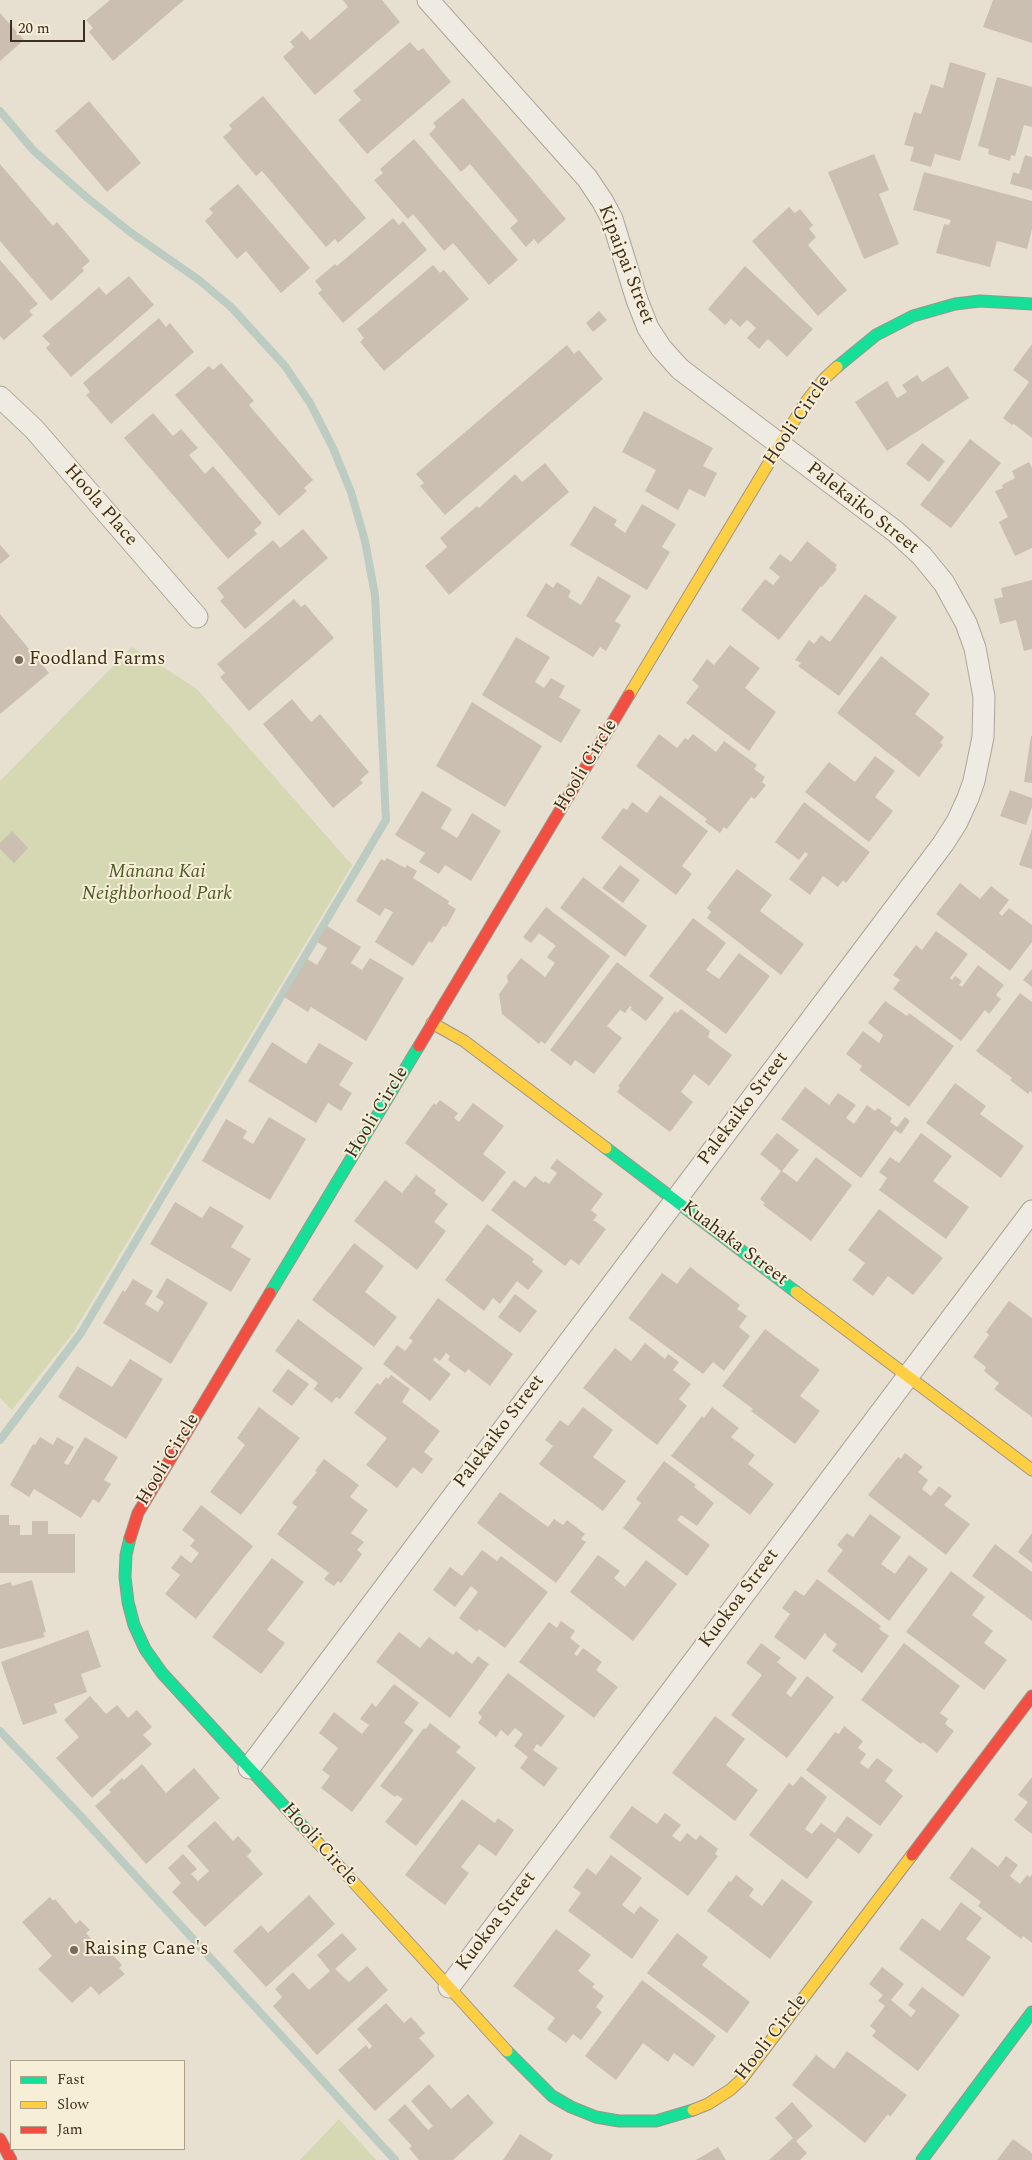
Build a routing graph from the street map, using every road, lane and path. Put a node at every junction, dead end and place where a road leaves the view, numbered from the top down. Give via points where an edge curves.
1 (428, 0) edge
2 (1032, 304) edge
3 (0, 398) edge
4 (780, 445) junction
5 (196, 617) dead end
6 (432, 1023) junction
7 (675, 1200) junction
8 (1032, 1211) edge
9 (908, 1376) junction
10 (1032, 1470) edge
11 (1032, 1696) edge
12 (249, 1768) junction
13 (449, 1987) junction
14 (1032, 2012) edge
15 (0, 2139) edge
16 (11, 2160) edge
17 (922, 2160) edge

1 - 4 street, Kipaipai Street via 587,178 612,219 637,300 648,328 661,348 680,369
2 - 4 street, Hooli Circle via 980,301 933,310 899,322 865,342 825,378
3 - 5 street, Hoola Place via 34,429
4 - 6 street, Hooli Circle
4 - 7 street, Palekaiko Street via 896,532 944,583 966,623 974,648 984,697 983,737 978,767 958,822
6 - 7 street, Kuahaka Street via 464,1041
6 - 12 street, Hooli Circle via 138,1513 131,1532 126,1555 126,1586 134,1625 145,1649 162,1673
7 - 9 street, Kuahaka Street
7 - 12 street, Palekaiko Street
8 - 9 street, Kuokoa Street
9 - 10 street, Kuahaka Street
9 - 13 street, Kuokoa Street
11 - 13 street, Hooli Circle via 750,2070 730,2090 708,2104 671,2118 647,2122 614,2120 582,2112 540,2087
12 - 13 street, Hooli Circle
14 - 17 street
15 - 16 street

